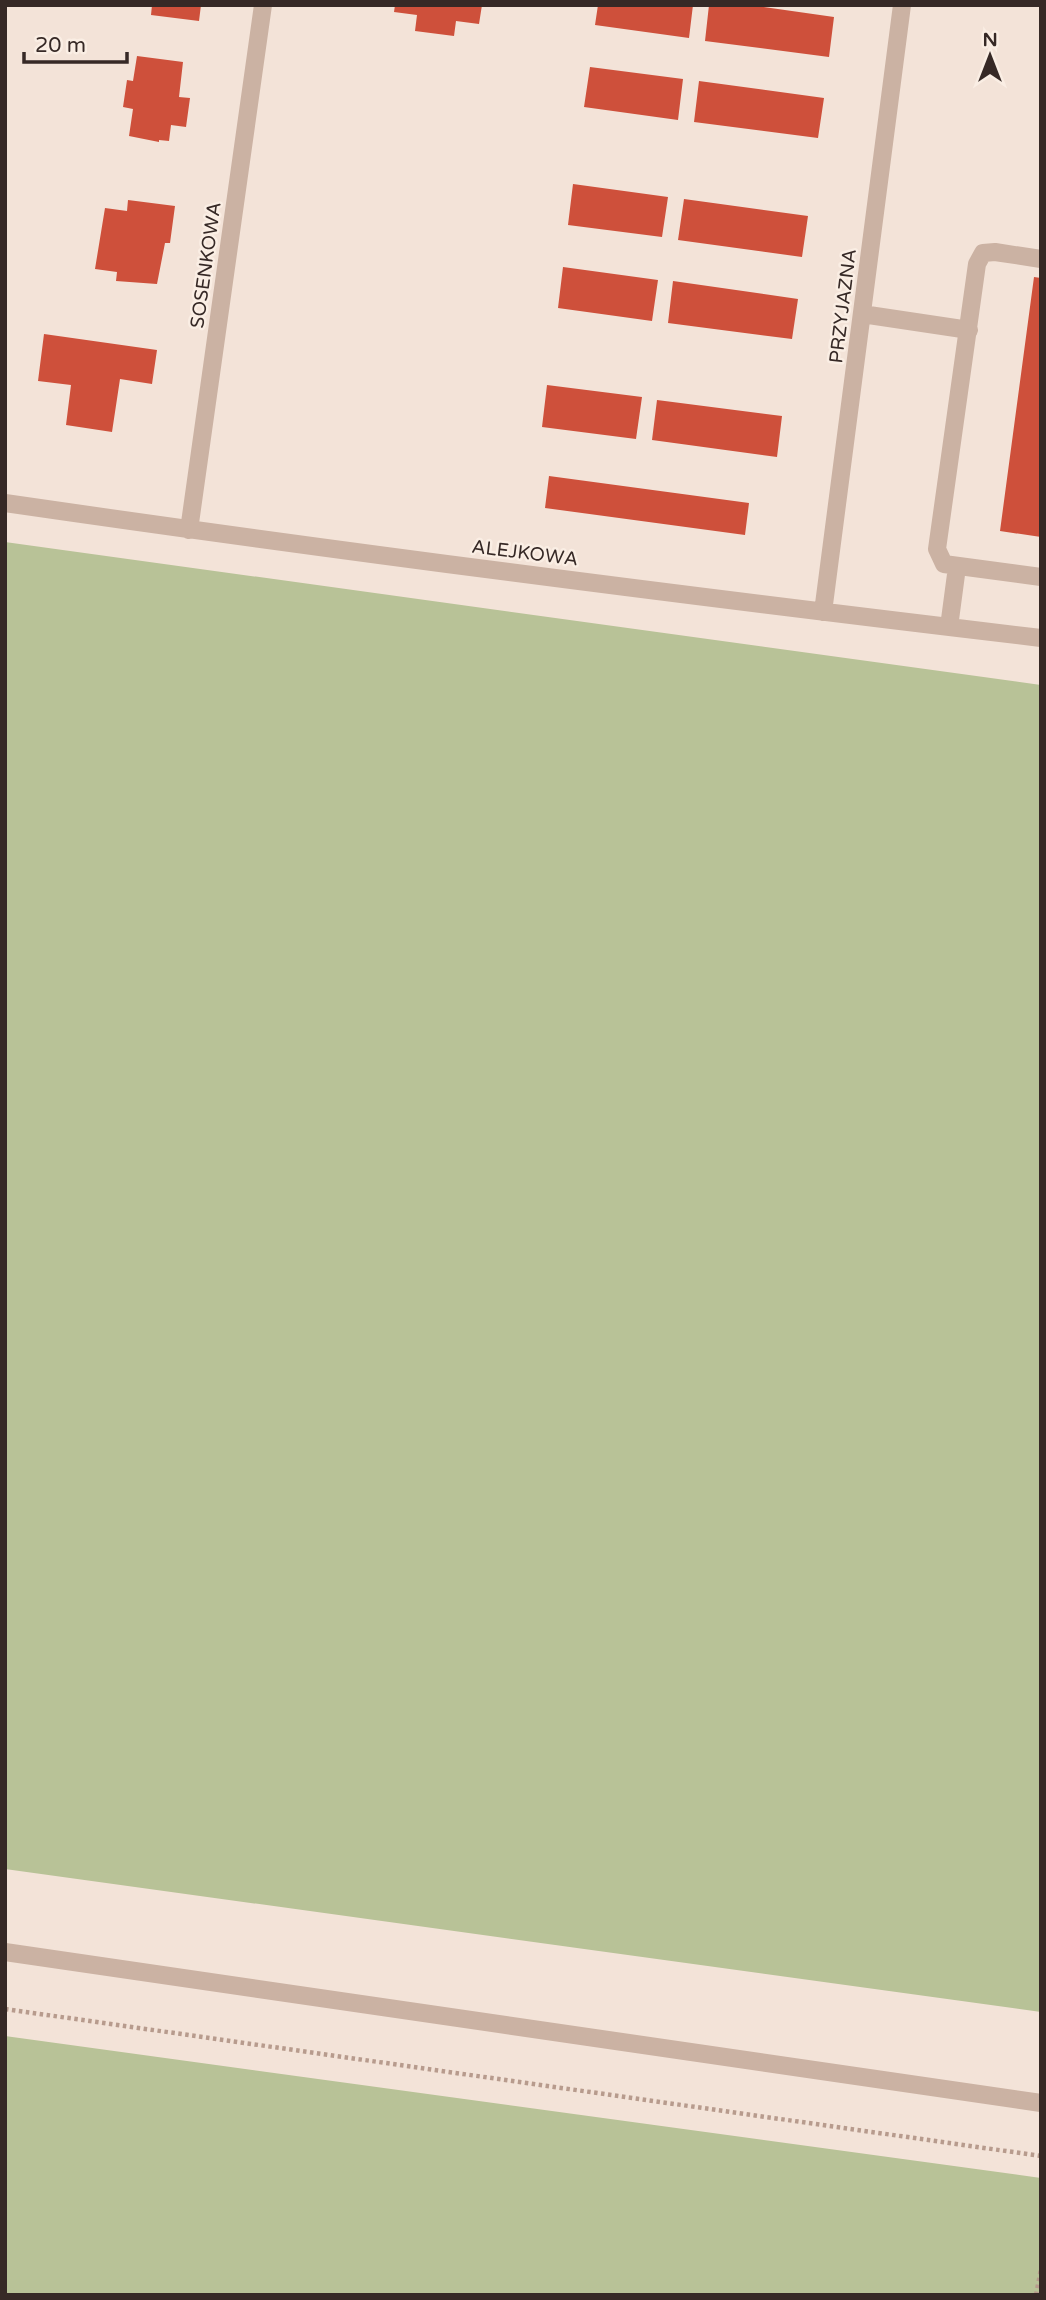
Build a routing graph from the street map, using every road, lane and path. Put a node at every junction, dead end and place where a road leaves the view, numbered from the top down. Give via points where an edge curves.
1 (263, 5) edge
2 (902, 5) edge
3 (1041, 259) edge
4 (862, 314) junction
5 (969, 330) junction
6 (5, 503) edge
7 (189, 530) junction
8 (957, 567) junction
9 (1041, 577) edge
10 (823, 612) junction
11 (949, 627) junction
12 (1041, 638) edge
13 (5, 1952) edge
14 (5, 2009) edge
15 (1041, 2103) edge
16 (1041, 2156) edge
17 (1041, 2269) edge
18 (1036, 2295) edge

1 - 7 street, SOSENKOWA
2 - 4 street, PRZYJAZNA
3 - 5 street via 983,253 977,264
4 - 5 street
4 - 10 street, PRZYJAZNA
5 - 8 street via 937,549 944,564
6 - 7 street, ALEJKOWA
7 - 10 street, ALEJKOWA
8 - 9 street
8 - 11 street
10 - 11 street, ALEJKOWA
11 - 12 street, ALEJKOWA
13 - 15 street
14 - 16 path
17 - 18 path

